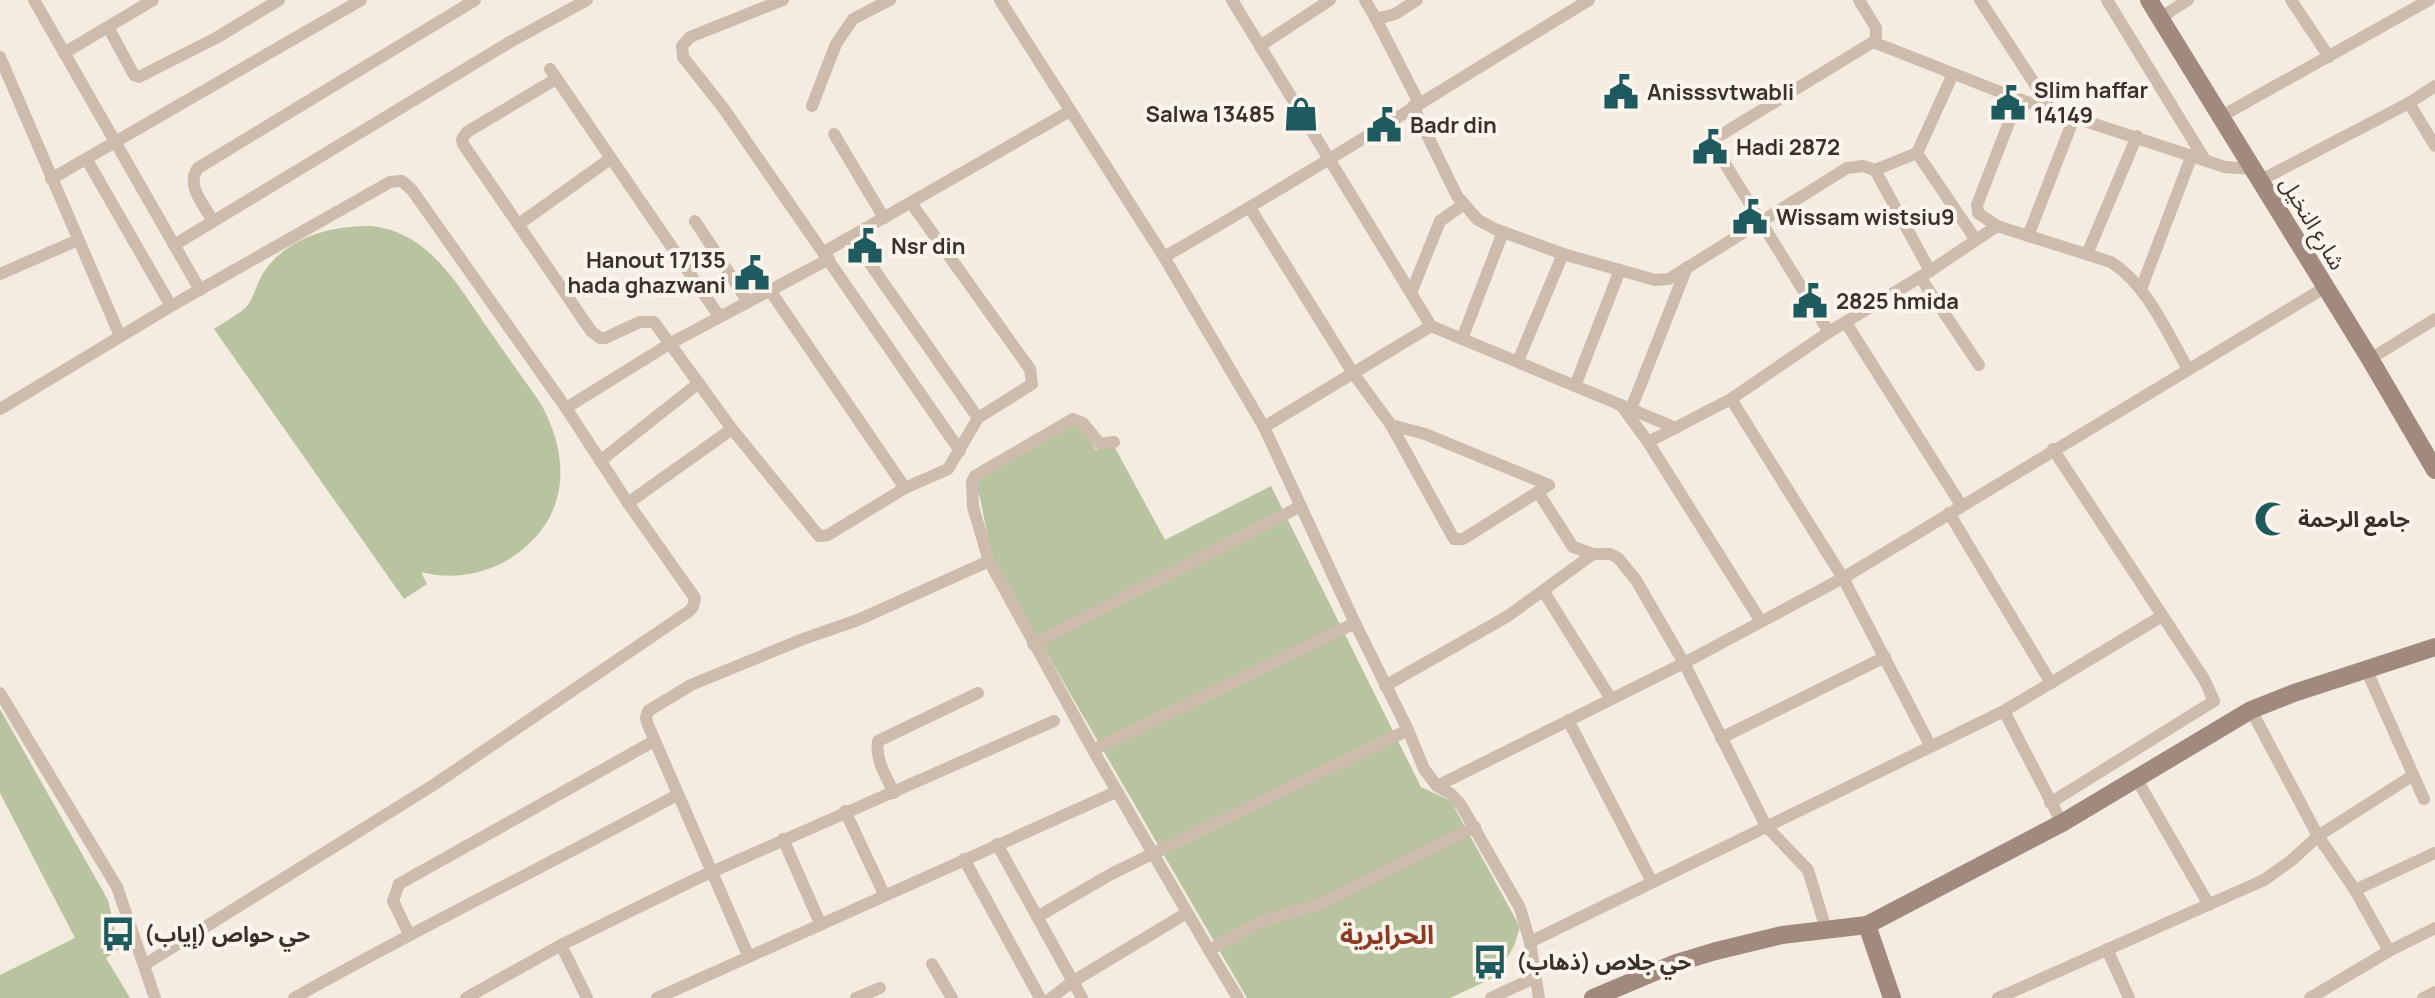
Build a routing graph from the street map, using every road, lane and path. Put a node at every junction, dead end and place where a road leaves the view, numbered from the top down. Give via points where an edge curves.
1 (34, 0) edge
2 (153, 0) edge
3 (279, 0) edge
4 (361, 0) edge
5 (475, 0) edge
6 (587, 0) edge
7 (783, 0) edge
8 (890, 0) edge
9 (1000, 0) edge
10 (1232, 0) edge
11 (1330, 0) edge
12 (1365, 0) edge
13 (1417, 0) edge
14 (1589, 0) edge
15 (1859, 0) edge
16 (1980, 0) edge
17 (2107, 0) edge
18 (2149, 0) edge
19 (2188, 0) edge
20 (2291, 0) edge
21 (2429, 0) edge
22 (2160, 18) junction
23 (1376, 19) junction
24 (108, 27) junction
25 (1873, 42) junction
26 (1260, 46) junction
27 (64, 53) junction
28 (0, 57) edge
29 (2329, 57) junction
30 (1953, 74) junction
31 (5, 80) edge
32 (2435, 86) edge
33 (2018, 99) junction
34 (2409, 103) junction
35 (1416, 104) junction
36 (812, 106) dead end
37 (2051, 109) junction
38 (1070, 111) junction
39 (2220, 117) junction
40 (2074, 118) junction
41 (834, 134) dead end
42 (2137, 136) junction
43 (116, 141) junction
44 (2435, 146) edge
45 (1917, 153) junction
46 (1327, 158) junction
47 (2198, 158) junction
48 (610, 159) junction
49 (87, 160) junction
50 (1875, 170) junction
51 (2256, 175) junction
52 (51, 179) junction
53 (911, 203) junction
54 (1464, 204) junction
55 (1250, 208) junction
56 (884, 218) junction
57 (213, 221) junction
58 (695, 221) dead end
59 (1759, 221) junction
60 (519, 224) junction
61 (1997, 226) junction
62 (1503, 232) junction
63 (2028, 236) junction
64 (852, 238) junction
65 (78, 240) junction
66 (1976, 240) junction
67 (174, 245) junction
68 (1563, 254) junction
69 (2087, 254) junction
70 (826, 256) junction
71 (1164, 257) junction
72 (1687, 267) junction
73 (1620, 270) junction
74 (0, 274) edge
75 (1925, 274) junction
76 (2324, 288) junction
77 (2141, 289) junction
78 (200, 290) junction
79 (771, 292) junction
80 (1411, 293) junction
81 (748, 302) junction
82 (171, 306) junction
83 (719, 316) junction
84 (2435, 319) edge
85 (1846, 323) junction
86 (1431, 326) junction
87 (1829, 332) junction
88 (120, 336) junction
89 (1462, 339) junction
90 (671, 343) junction
91 (2370, 359) junction
92 (1518, 361) junction
93 (1979, 365) dead end
94 (2188, 369) junction
95 (1353, 373) junction
96 (699, 383) junction
97 (1575, 386) junction
98 (1731, 399) junction
99 (1626, 407) junction
100 (566, 408) junction
101 (0, 409) edge
102 (978, 418) junction
103 (1391, 425) junction
104 (1264, 427) junction
105 (1676, 428) junction
106 (732, 429) junction
107 (1114, 442) dead end
108 (1648, 442) junction
109 (2053, 449) junction
110 (960, 451) junction
111 (600, 461) junction
112 (2435, 470) edge
113 (905, 488) junction
114 (1538, 492) junction
115 (628, 503) junction
116 (1961, 505) junction
117 (1301, 506) junction
118 (1949, 513) junction
119 (1593, 554) junction
120 (989, 561) junction
121 (1843, 578) junction
122 (1544, 592) junction
123 (2162, 616) junction
124 (1760, 620) junction
125 (1355, 623) junction
126 (1033, 644) junction
127 (2435, 647) edge
128 (1885, 657) junction
129 (1684, 663) junction
130 (2366, 669) junction
131 (2051, 683) junction
132 (1385, 686) junction
133 (0, 693) edge
134 (978, 693) dead end
135 (1611, 699) junction
136 (2214, 701) junction
137 (2251, 710) junction
138 (2004, 711) junction
139 (1568, 720) junction
140 (1054, 721) dead end
141 (2226, 723) junction
142 (1408, 730) junction
143 (1721, 738) junction
144 (654, 741) junction
145 (1930, 745) junction
146 (1093, 750) junction
147 (2412, 776) junction
148 (2136, 778) junction
149 (1437, 786) junction
150 (1116, 792) junction
151 (894, 793) junction
152 (677, 795) junction
153 (2424, 799) dead end
154 (2050, 803) junction
155 (845, 811) junction
156 (2062, 823) junction
157 (1766, 826) junction
158 (1475, 827) junction
159 (2318, 836) junction
160 (783, 839) junction
161 (997, 844) junction
162 (1154, 853) junction
163 (2435, 853) edge
164 (964, 859) junction
165 (714, 871) junction
166 (1652, 882) junction
167 (2355, 890) junction
168 (884, 894) junction
169 (2209, 905) junction
170 (1185, 914) junction
171 (1037, 917) junction
172 (820, 923) junction
173 (1867, 925) junction
174 (2435, 928) edge
175 (1826, 929) junction
176 (409, 934) junction
177 (1530, 942) junction
178 (561, 945) junction
179 (2107, 949) junction
180 (1209, 950) junction
181 (2389, 951) junction
182 (748, 955) junction
183 (932, 964) dead end
184 (144, 965) junction
185 (1534, 978) junction
186 (1072, 982) junction
187 (880, 988) dead end
188 (2435, 992) edge
189 (1597, 997) edge
190 (155, 998) edge
191 (294, 998) edge
192 (466, 998) edge
193 (587, 998) edge
194 (657, 998) edge
195 (856, 998) edge
196 (952, 998) edge
197 (1040, 998) edge
198 (1051, 998) edge
199 (1082, 998) edge
200 (1238, 998) edge
201 (1491, 998) edge
202 (1539, 998) edge
203 (1892, 998) edge
204 (1998, 998) edge
205 (2129, 998) edge
206 (2310, 998) edge
207 (2423, 998) edge

1 - 27 street
2 - 24 street
3 - 24 street via 139,77
4 - 43 street
5 - 57 street via 198,168 193,186
6 - 57 street
7 - 70 street via 690,37 684,42 683,57
8 - 36 street via 853,19 836,44
9 - 38 street
10 - 26 street
11 - 26 street
12 - 23 street
13 - 23 street
14 - 35 street
15 - 25 street via 1876,28
16 - 37 street
17 - 47 street
18 - 22 main road, شارع النخيل
19 - 22 street
20 - 29 street
21 - 29 street
22 - 39 main road, شارع النخيل
23 - 35 street
24 - 27 street
25 - 30 street
25 - 59 street via 1712,139
26 - 46 street
27 - 43 street
28 - 31 street
29 - 39 street
30 - 33 street
30 - 45 street
31 - 52 street
32 - 34 street
33 - 37 street
33 - 61 street via 1977,205 1978,213
34 - 44 street
34 - 51 street
35 - 46 street
35 - 54 street
37 - 40 street
38 - 53 street
38 - 71 street
39 - 51 main road, شارع النخيل
40 - 42 street
40 - 63 street
41 - 56 street
42 - 47 street
42 - 69 street
43 - 49 street
43 - 67 street
45 - 50 street
45 - 66 street
46 - 55 street
46 - 80 street
47 - 51 street
47 - 77 street
48 - 60 street
48 - 60 street via 553,74 467,132 462,139 467,150
48 - 83 street
49 - 52 street
49 - 82 street
50 - 59 street via 1847,168
50 - 75 street
51 - 76 main road, شارع النخيل
52 - 65 street
53 - 56 street
53 - 102 street via 1032,374 1029,387
54 - 62 street via 1478,220
54 - 80 street via 1440,221
55 - 71 street
55 - 95 street
56 - 64 street
57 - 67 street
58 - 81 street
59 - 72 street
59 - 87 street
60 - 90 street via 596,335 605,338 651,320
61 - 63 street
61 - 66 street
62 - 68 street
62 - 89 street
63 - 69 street
64 - 70 street
64 - 102 street
65 - 74 street
65 - 88 street
66 - 75 street
67 - 78 street
68 - 73 street
68 - 92 street
69 - 77 street via 2111,262
70 - 79 street
70 - 110 street
71 - 104 street
72 - 73 street via 1661,280
72 - 99 street
73 - 97 street
75 - 85 street
75 - 93 street
76 - 91 main road, شارع النخيل
76 - 94 street
77 - 94 street
78 - 82 street
78 - 100 street via 390,182 402,181
79 - 81 street
79 - 113 street
80 - 86 street
81 - 83 street
82 - 88 street
83 - 90 street
84 - 91 street
85 - 87 street
85 - 116 street
86 - 89 street
86 - 95 street
87 - 98 street
88 - 101 street
89 - 92 street
90 - 96 street
90 - 100 street
91 - 112 main road, شارع النخيل
92 - 97 street
94 - 109 street
95 - 103 street
95 - 104 street
96 - 106 street
96 - 111 street
97 - 99 street
98 - 105 street
98 - 121 street
99 - 105 street
99 - 108 street
100 - 111 street
102 - 110 street
103 - 114 street via 1549,485
103 - 114 street via 1454,539 1463,539
104 - 117 street
105 - 108 street
106 - 113 street via 819,536
106 - 115 street
107 - 120 street via 1100,444 1073,419 975,476 973,507
108 - 124 street
109 - 116 street
109 - 123 street
110 - 113 street via 948,469
111 - 115 street
114 - 119 street via 1568,542
115 - 184 street via 693,592 688,612 435,784
116 - 118 street
117 - 125 street
117 - 126 street
118 - 121 street
118 - 131 street
119 - 122 street
119 - 129 street via 1618,558
120 - 126 street
120 - 144 street via 858,620 691,685 648,711
121 - 124 street
121 - 128 street
122 - 132 street
122 - 135 street
123 - 131 street
123 - 136 street
124 - 129 street
125 - 132 street
125 - 146 street
126 - 146 street
127 - 130 main road
128 - 143 street
128 - 145 street
129 - 135 street
129 - 143 street
130 - 137 main road
130 - 147 street
131 - 138 street
132 - 142 street
133 - 184 street via 117,887
134 - 151 street via 878,741 880,763
135 - 139 street
136 - 141 street
136 - 154 street
137 - 141 main road
137 - 159 street
138 - 145 street
138 - 154 street
139 - 149 street
139 - 166 street
140 - 151 street
141 - 148 main road
142 - 149 street
142 - 162 street
143 - 157 street
144 - 152 street
144 - 176 street via 399,884 393,901
145 - 157 street
146 - 150 street
147 - 153 street
147 - 159 street
148 - 156 main road
148 - 169 street
149 - 158 street via 1457,799
150 - 161 street
150 - 162 street
151 - 155 street
152 - 165 street
152 - 176 street
154 - 156 street
155 - 160 street
155 - 168 street
156 - 173 main road
157 - 166 street
157 - 175 street via 1808,870
158 - 177 street via 1520,908
158 - 180 street via 1320,904 1260,922
159 - 167 street
159 - 169 street via 2264,880
160 - 165 street
160 - 172 street
161 - 164 street
161 - 171 street
162 - 170 street
162 - 171 street
163 - 167 street
164 - 168 street
164 - 197 street
165 - 178 street
165 - 182 street
166 - 177 street
167 - 181 street
168 - 172 street
169 - 179 street
170 - 180 street
170 - 186 street
171 - 186 street
172 - 182 street
173 - 175 main road
173 - 203 main road
174 - 181 street
175 - 189 main road via 1716,951
176 - 191 street
177 - 185 street
178 - 192 street
178 - 193 street
179 - 204 street
179 - 205 street
180 - 200 street
181 - 206 street
182 - 194 street
183 - 196 street
184 - 190 street
185 - 201 street
185 - 202 street
186 - 198 street
186 - 199 street
187 - 195 street
188 - 207 street

